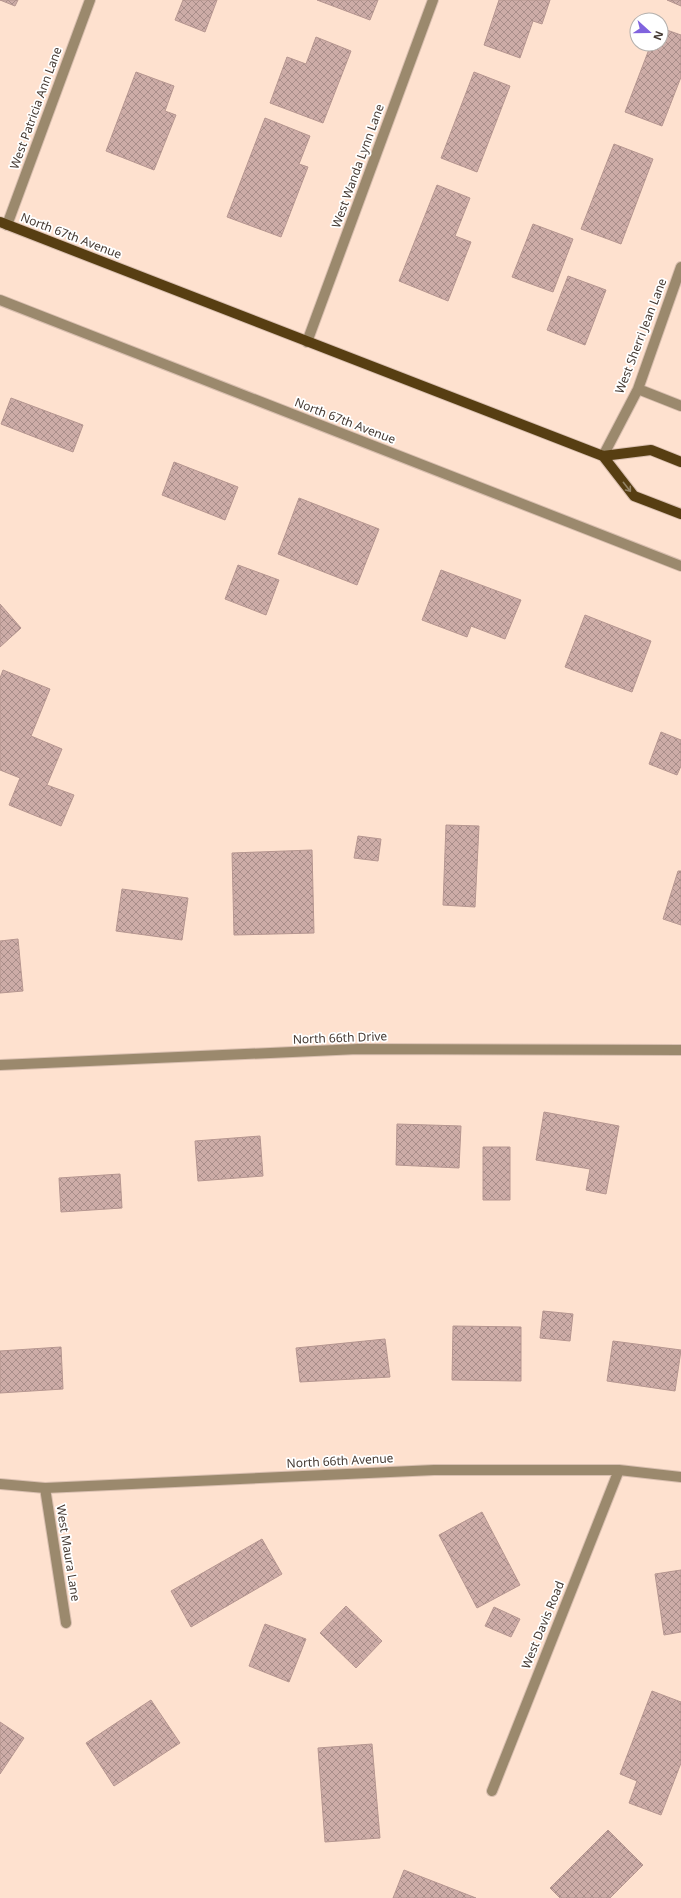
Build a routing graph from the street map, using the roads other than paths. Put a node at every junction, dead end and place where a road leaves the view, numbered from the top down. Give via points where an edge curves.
1 (90, 0) edge
2 (433, 0) edge
3 (4, 223) edge
4 (681, 267) edge
5 (0, 300) edge
6 (307, 342) junction
7 (638, 389) junction
8 (681, 406) edge
9 (603, 456) junction
10 (681, 462) edge
11 (681, 514) edge
12 (681, 566) edge
13 (681, 1050) edge
14 (0, 1066) edge
15 (619, 1470) junction
16 (681, 1477) edge
17 (0, 1484) edge
18 (44, 1488) junction
19 (66, 1623) dead end
20 (492, 1791) dead end

1 - 3 street, West Patricia Ann Lane
2 - 6 street, West Wanda Lynn Lane
3 - 6 main road, North 67th Avenue
4 - 7 street, West Sherri Jean Lane
5 - 12 street, North 67th Avenue
6 - 9 main road, North 67th Avenue
7 - 8 street
7 - 9 street, West Sherri Jean Lane
9 - 10 main road, North 67th Avenue via 651,450
9 -> 11 main road via 634,496
13 - 14 street, North 66th Drive via 358,1049
15 - 16 street, North 66th Avenue
15 - 18 street, North 66th Avenue via 434,1470
15 - 20 street, West Davis Road
17 - 18 street, North 66th Avenue
18 - 19 street, West Maura Lane

